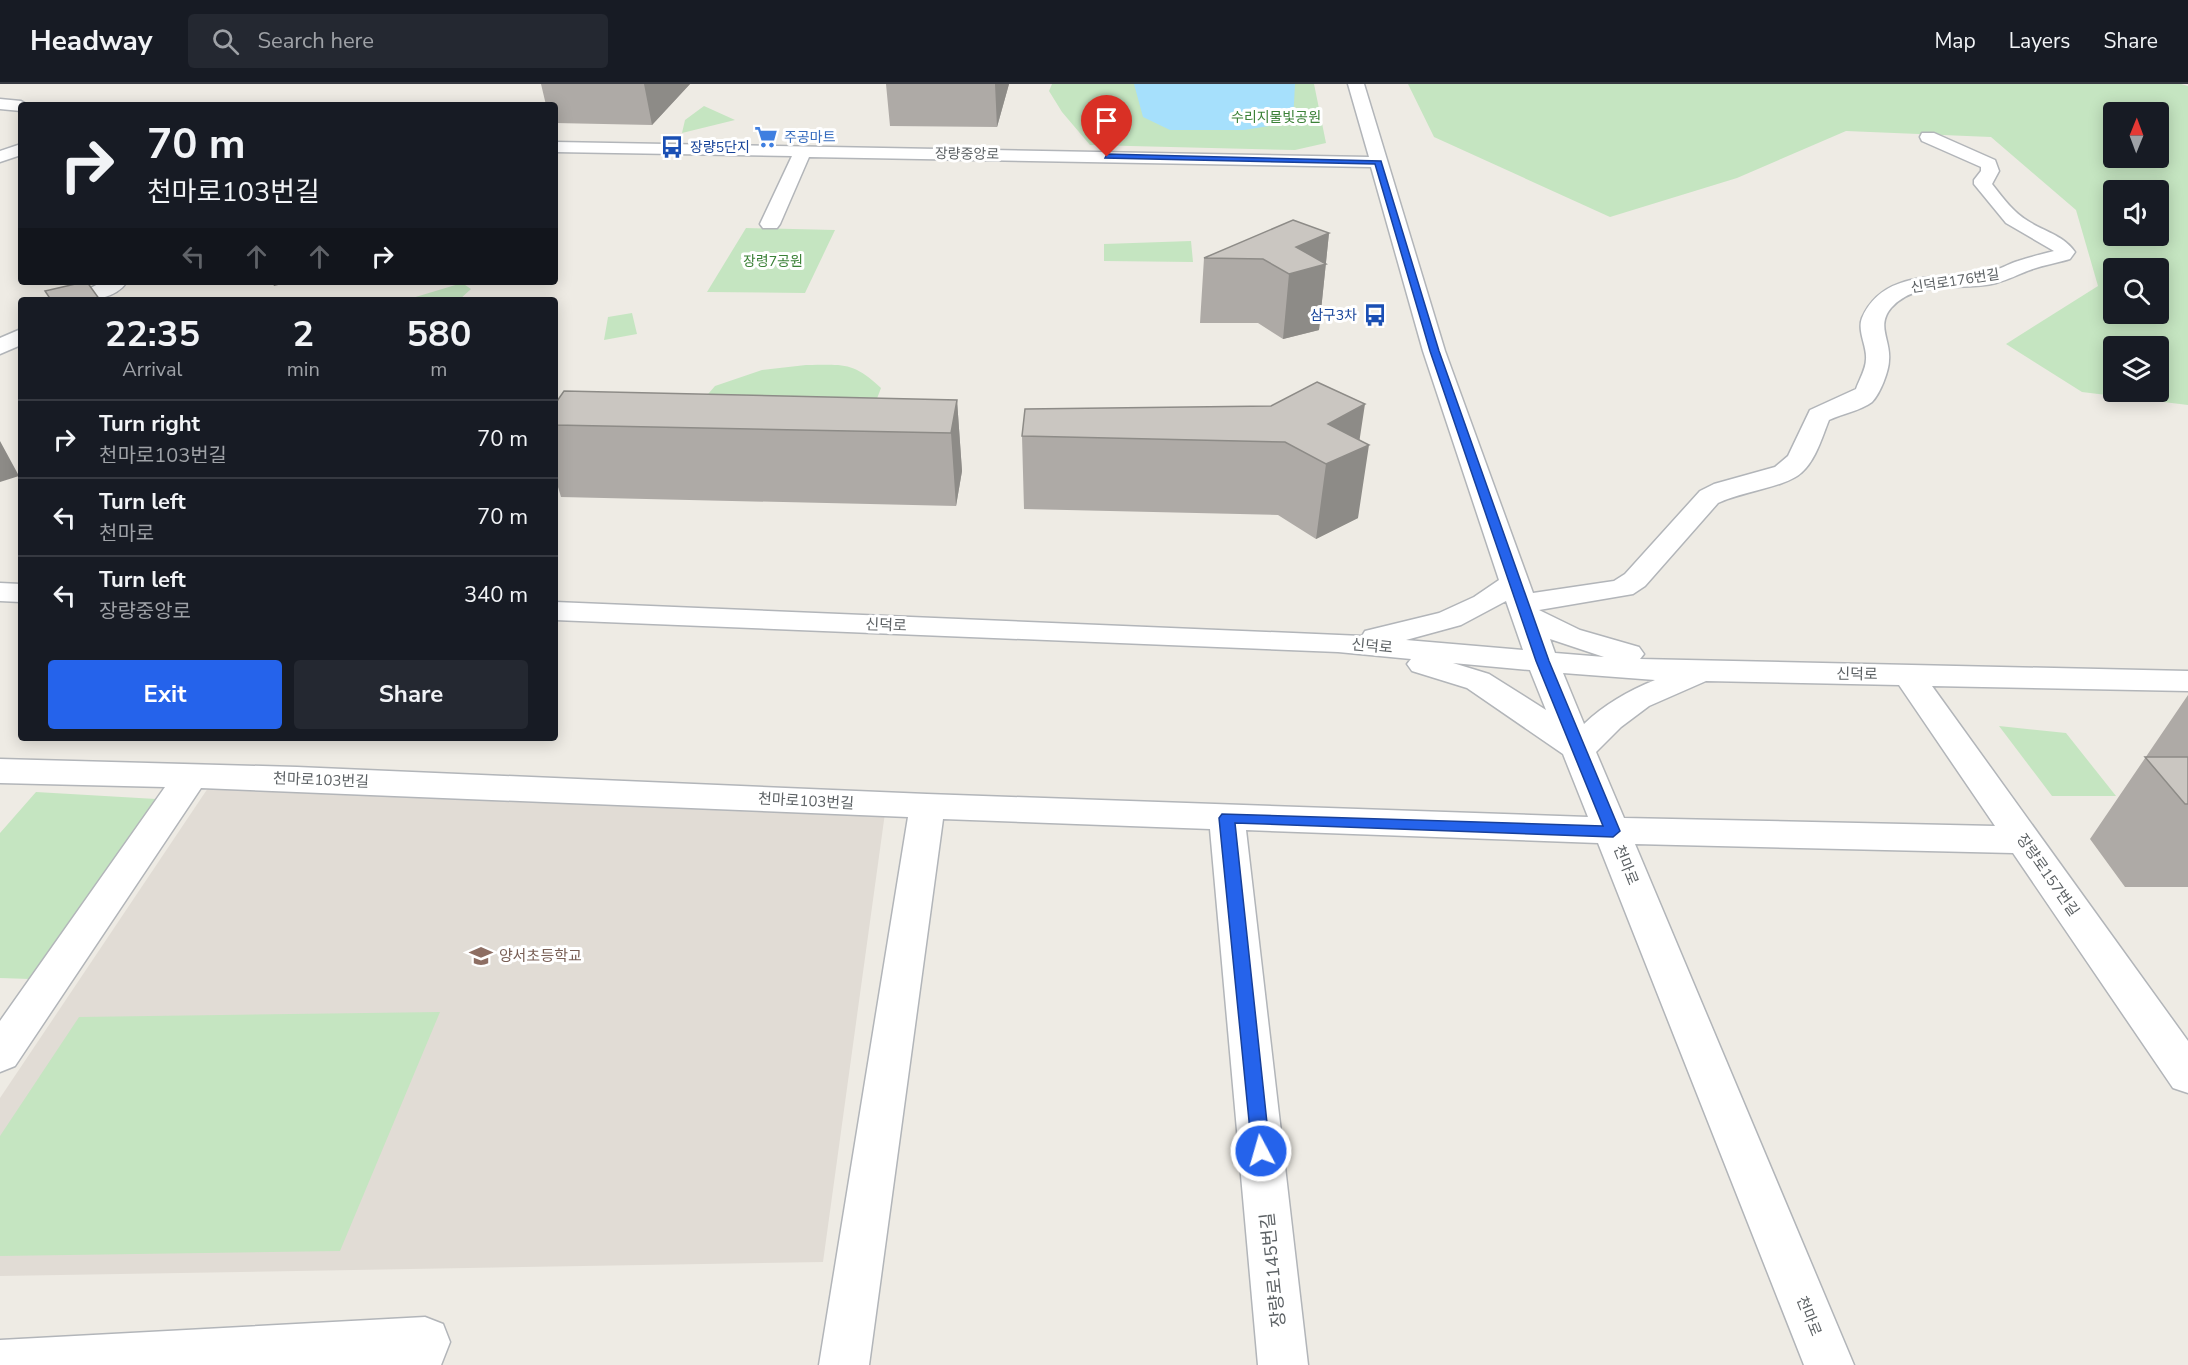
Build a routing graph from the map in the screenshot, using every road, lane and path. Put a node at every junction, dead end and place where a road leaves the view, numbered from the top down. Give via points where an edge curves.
1 (1356, 84) edge
2 (0, 104) edge
3 (18, 106) edge
4 (1928, 137) dead end
5 (0, 139) edge
6 (18, 141) edge
7 (558, 147) edge
8 (18, 150) edge
9 (803, 151) junction
10 (0, 157) edge
11 (1378, 162) junction
12 (770, 224) dead end
13 (112, 285) edge
14 (90, 297) edge
15 (0, 321) edge
16 (18, 323) edge
17 (18, 338) edge
18 (0, 347) edge
19 (0, 592) edge
20 (18, 593) edge
21 (1521, 600) junction
22 (558, 611) edge
23 (1352, 644) junction
24 (1542, 661) junction
25 (1703, 671) junction
26 (1908, 675) junction
27 (2188, 681) edge
28 (1579, 749) junction
29 (0, 771) edge
30 (191, 776) junction
31 (927, 806) junction
32 (1227, 818) junction
33 (1613, 831) junction
34 (2024, 840) junction
35 (0, 1054) edge
36 (2188, 1075) edge
37 (0, 1365) edge
38 (416, 1365) edge
39 (844, 1365) edge
40 (1283, 1365) edge
41 (1829, 1365) edge

1 - 11 street, 천마로
2 - 3 street
4 - 21 street, 신덕로176번길 via 1989,164 1990,171 1983,183 2000,207 2022,227 2056,243 2065,252 2063,255 1992,278 1926,283 1893,295 1873,319 1878,360 1868,390 1863,397 1819,415 1793,466 1784,473 1709,497 1646,570 1623,588
5 - 6 street
7 - 9 street, 장량중앙로
8 - 10 street
9 - 11 street, 장량중앙로
9 - 12 street
11 - 21 street, 천마로 via 1434,351
13 - 14 street
15 - 16 street
17 - 18 street
19 - 20 street
21 - 23 street via 1484,603 1450,619
21 - 24 street, 천마로
21 - 25 street via 1569,637
22 - 23 street, 신덕로
23 - 24 street, 신덕로
23 - 28 street via 1478,681
24 - 25 street, 신덕로
24 - 28 street, 천마로
25 - 26 street, 신덕로
25 - 28 street via 1638,699 1609,719
26 - 27 street, 신덕로
26 - 34 street, 장량로157번길
28 - 33 street, 천마로
29 - 30 street, 천마로103번길
30 - 31 street, 천마로103번길
30 - 35 street
31 - 32 street, 천마로103번길
31 - 39 street
32 - 33 street, 천마로103번길
32 - 40 street, 장량로145번길
33 - 34 street, 천마로103번길
33 - 41 street, 천마로
34 - 36 street, 장량로157번길
37 - 38 street via 425,1342

